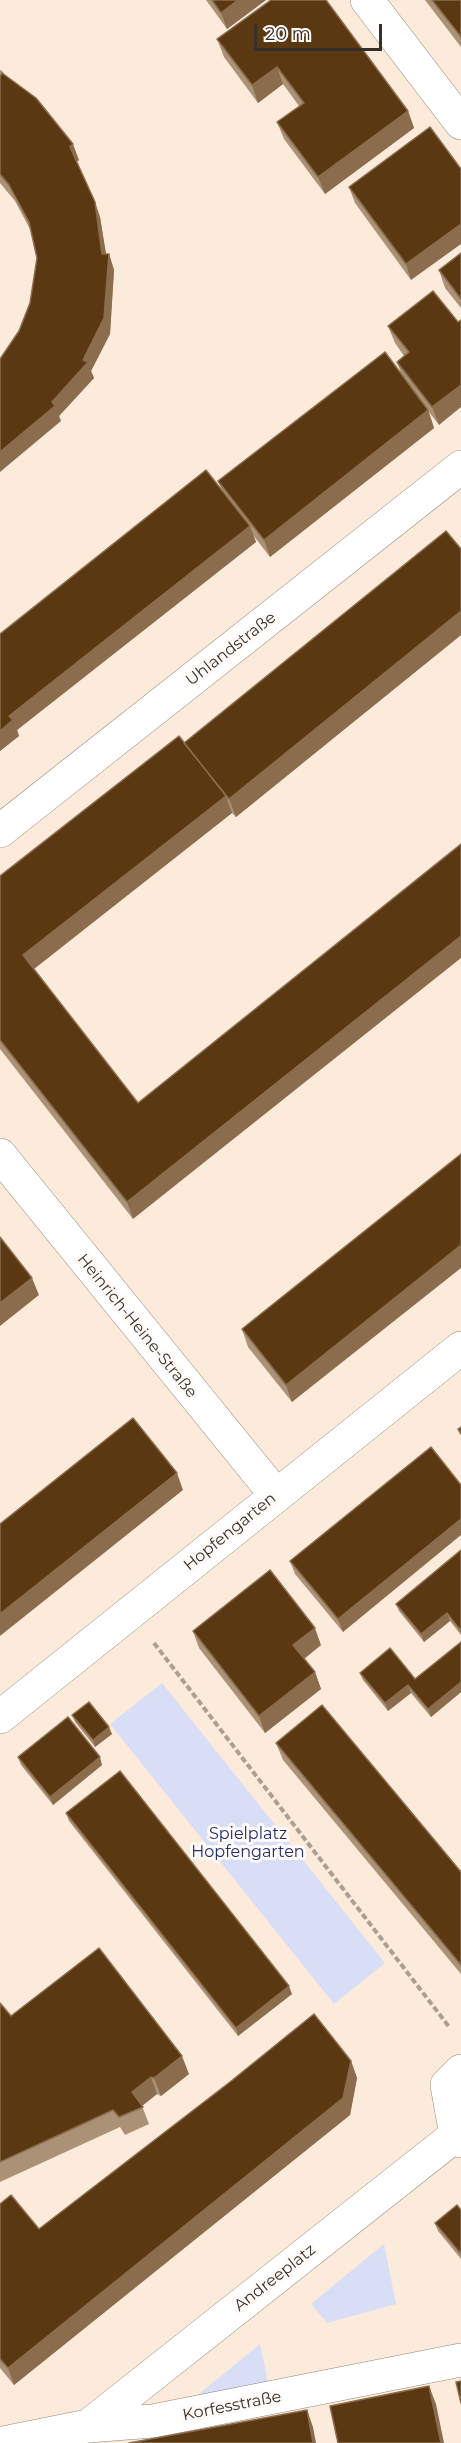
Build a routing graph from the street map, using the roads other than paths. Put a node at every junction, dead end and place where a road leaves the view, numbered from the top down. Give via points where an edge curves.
1 (367, 0) edge
2 (461, 123) edge
3 (461, 467) edge
4 (0, 831) edge
5 (0, 1155) edge
6 (461, 1348) edge
7 (276, 1495) junction
8 (0, 1717) edge
9 (461, 2071) edge
10 (458, 2138) edge
11 (461, 2360) edge
12 (88, 2426) junction
13 (3, 2443) edge

1 - 2 street
3 - 4 street, Uhlandstraße
5 - 7 street, Heinrich-Heine-Straße
6 - 7 street, Hopfengarten
7 - 8 street, Hopfengarten
9 - 10 street via 447,2085
10 - 12 street, Andreeplatz
11 - 12 street, Korfesstraße via 153,2421
12 - 13 street, Korfesstraße

